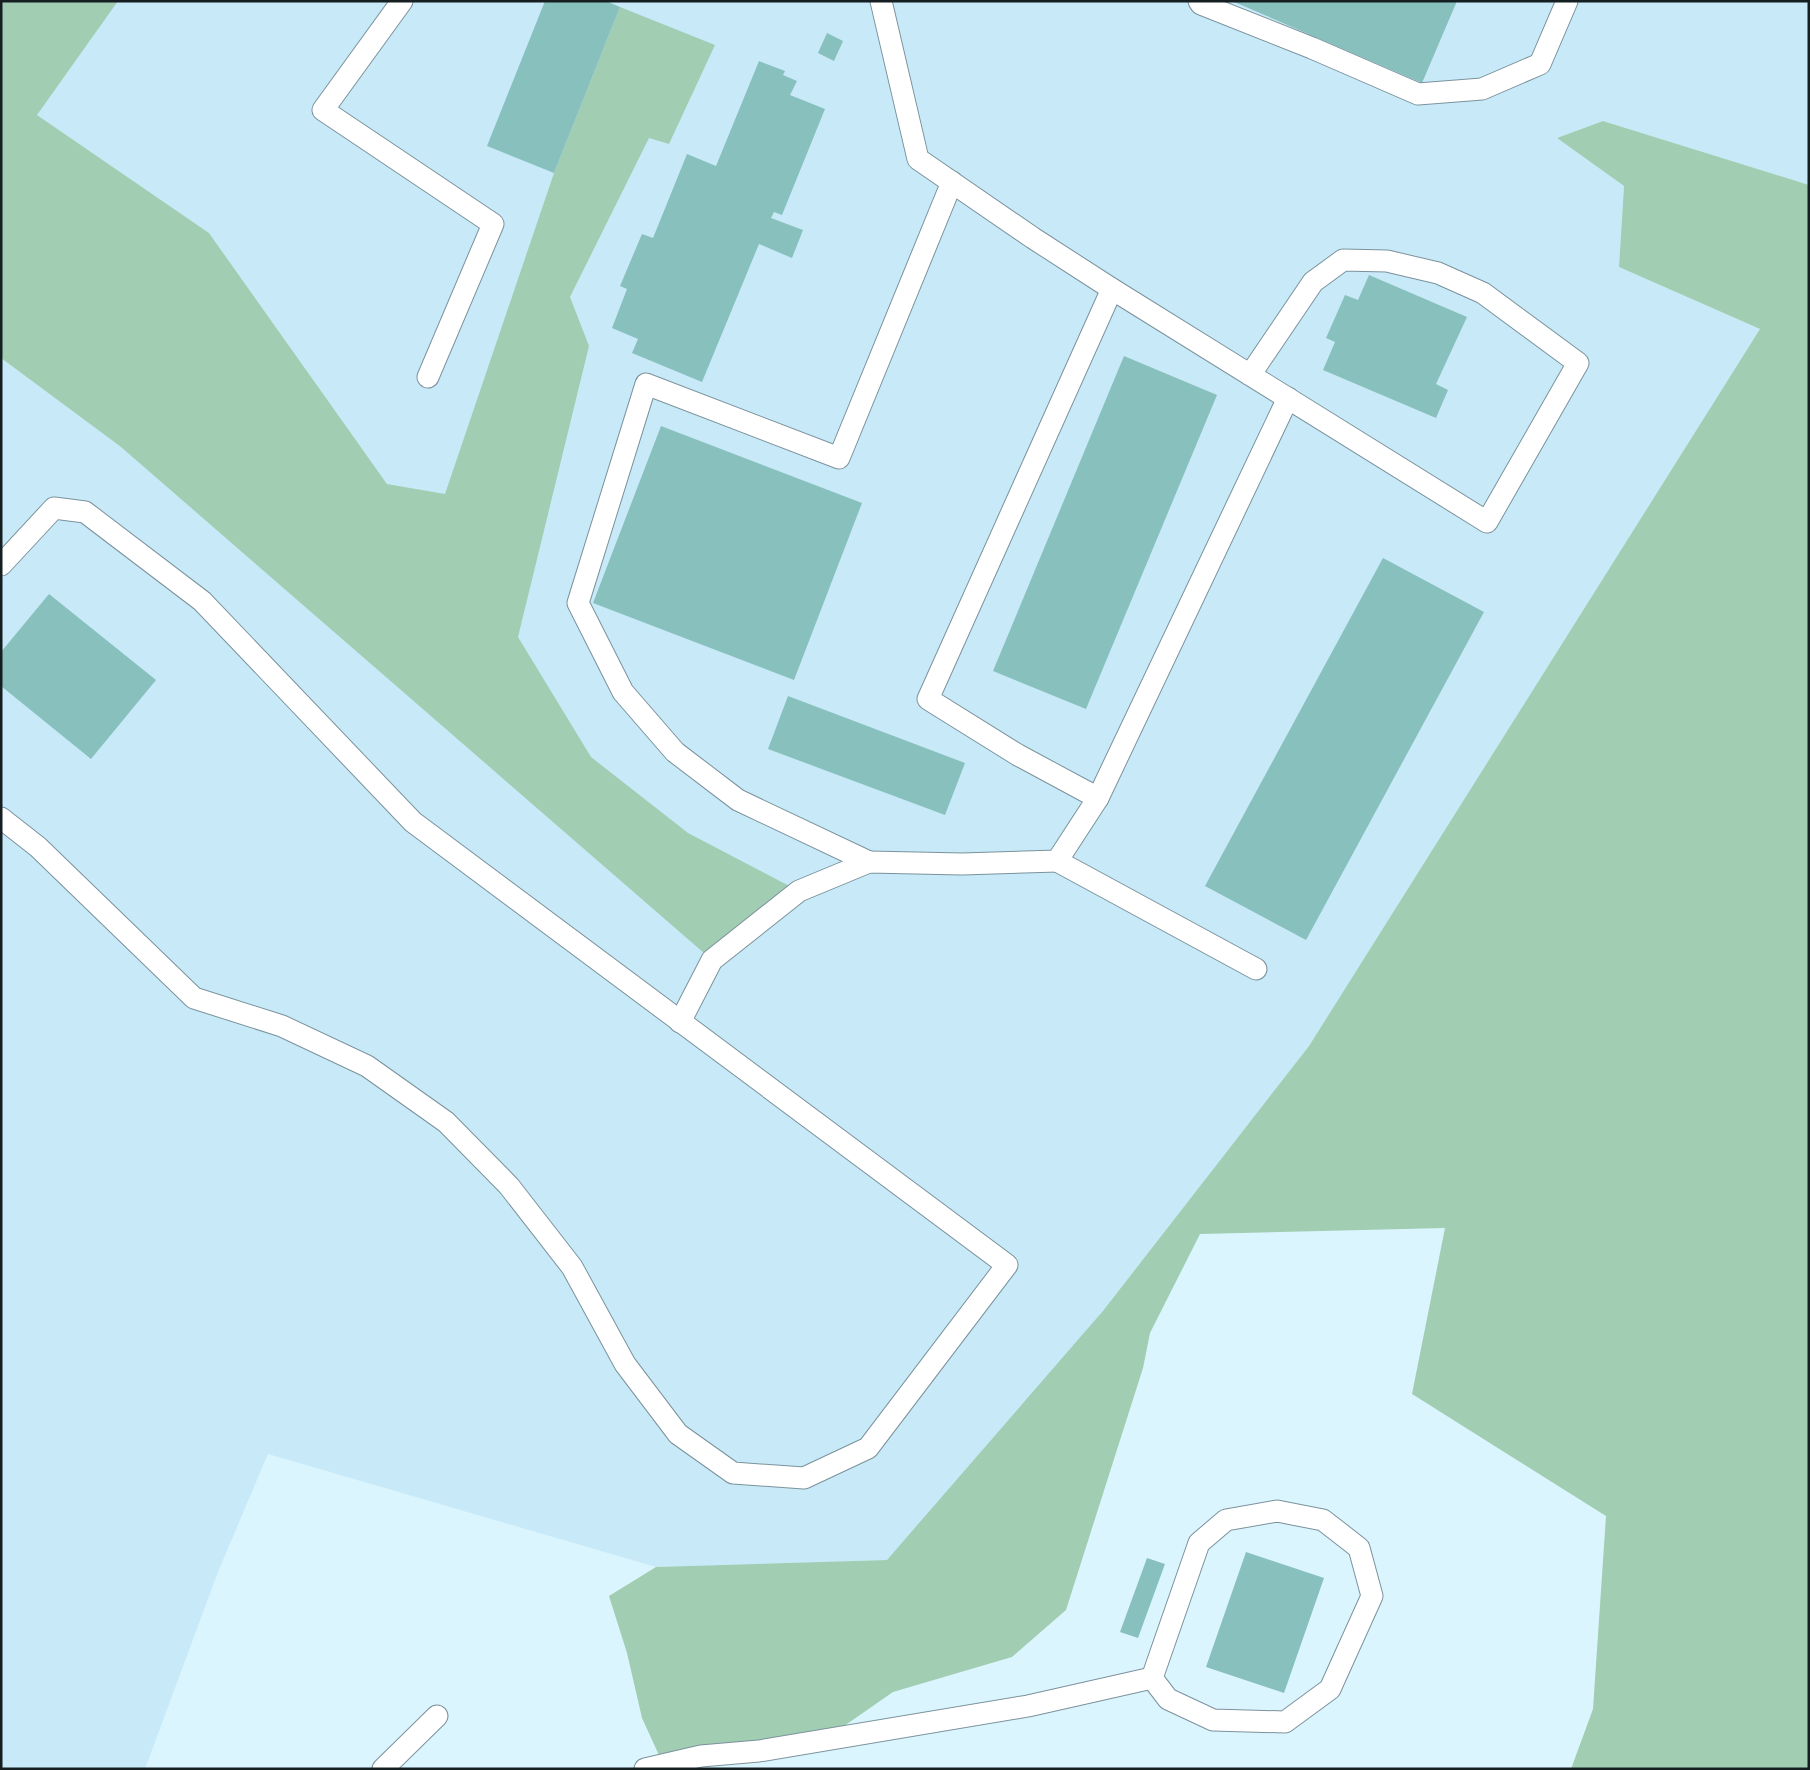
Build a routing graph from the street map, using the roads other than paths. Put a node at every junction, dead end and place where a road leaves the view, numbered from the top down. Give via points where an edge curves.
1 (402, 1) edge
2 (882, 1) edge
3 (1199, 1) edge
4 (1567, 1) edge
5 (952, 182) junction
6 (1112, 289) junction
7 (1250, 375) junction
8 (428, 377) dead end
9 (1288, 398) junction
10 (1, 565) edge
11 (1098, 798) junction
12 (1, 818) edge
13 (1057, 861) junction
14 (869, 862) junction
15 (1256, 969) dead end
16 (680, 1022) junction
17 (1152, 1678) junction
18 (437, 1716) dead end
19 (384, 1769) edge
20 (646, 1769) edge

1 - 8 lane via 323,110 494,224
2 - 5 lane via 918,159
3 - 4 lane via 1418,94 1482,89 1540,64
5 - 6 lane
5 - 14 lane via 839,458 646,384 578,603 623,692 675,752 738,800
6 - 7 lane
6 - 11 lane via 928,699 1018,755
7 - 9 lane
7 - 9 lane via 1313,282 1342,260 1387,261 1438,273 1483,293 1578,363 1487,522
9 - 11 lane
10 - 16 lane via 54,508 85,512 202,601 413,822
11 - 13 lane
12 - 16 lane via 38,847 194,998 282,1026 367,1066 446,1122 509,1186 572,1267 626,1364 678,1434 733,1473 804,1478 868,1448 1007,1265
13 - 14 lane
13 - 15 lane
14 - 16 lane via 799,891 712,960
17 - 17 lane via 1168,1699 1213,1720 1285,1722 1330,1689 1372,1596 1359,1548 1323,1520 1277,1511 1226,1520 1199,1543
17 - 20 lane via 1028,1706 759,1751 700,1756
18 - 19 lane

